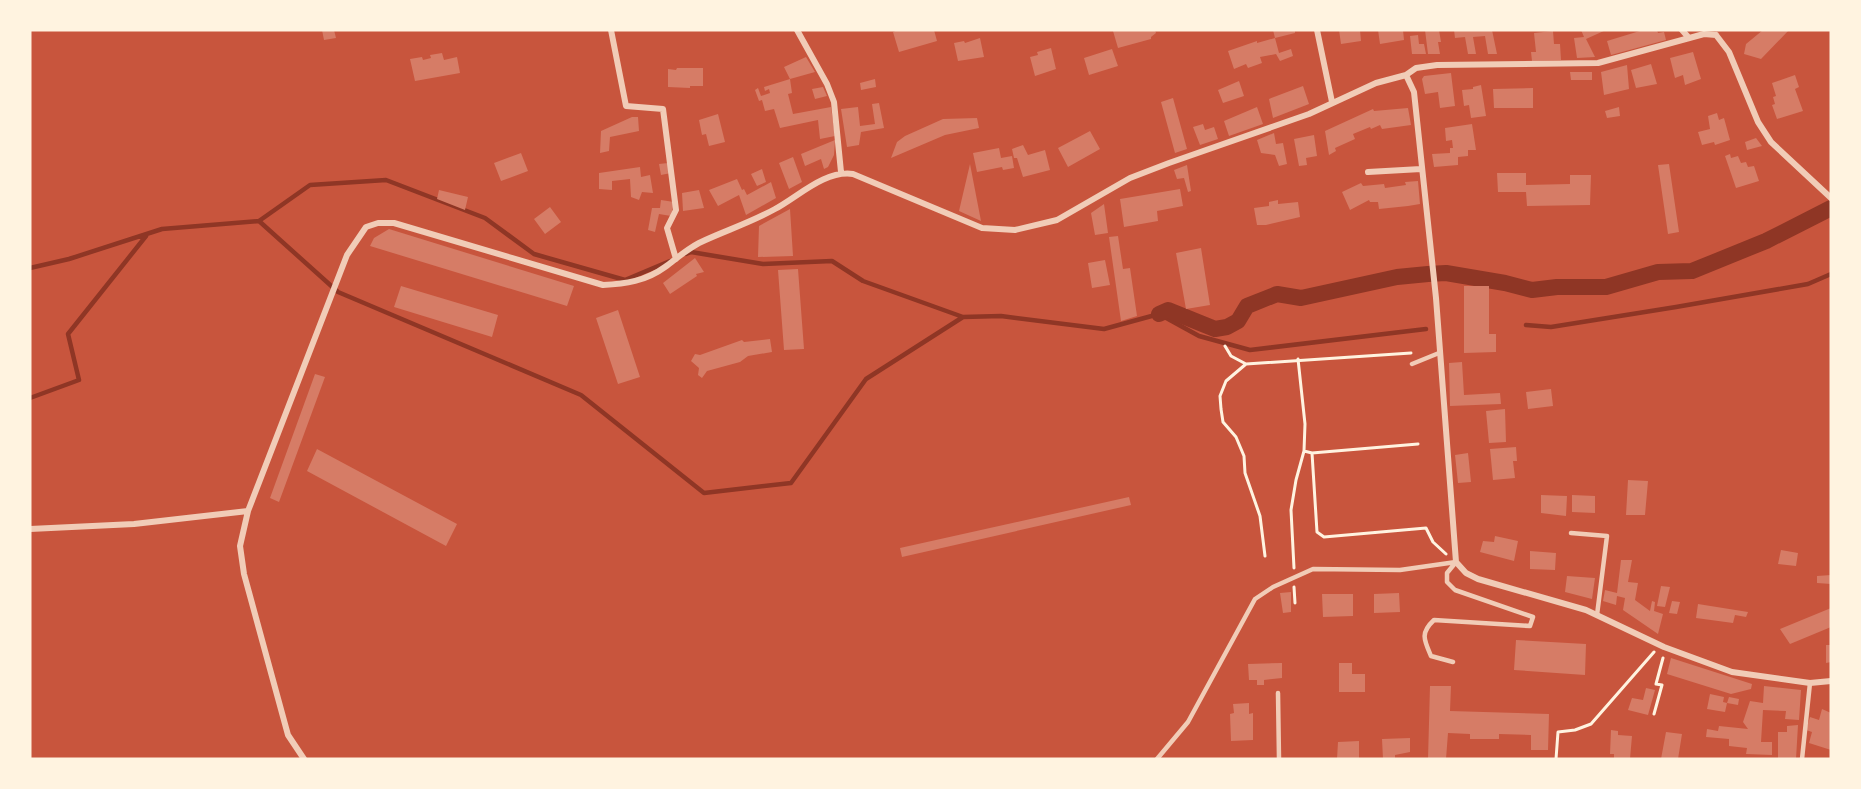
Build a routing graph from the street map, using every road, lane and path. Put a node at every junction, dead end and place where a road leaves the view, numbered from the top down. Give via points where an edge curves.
1 (611, 30) edge
2 (797, 30) edge
3 (1317, 30) edge
4 (1682, 30) edge
5 (1718, 33) edge
6 (1689, 38) junction
7 (1406, 75) junction
8 (1332, 102) junction
9 (1421, 169) junction
10 (840, 172) junction
11 (1368, 172) dead end
12 (1831, 198) edge
13 (676, 259) junction
14 (1225, 346) dead end
15 (1411, 352) dead end
16 (1439, 352) junction
17 (1298, 359) junction
18 (1246, 364) junction
19 (1412, 364) dead end
20 (1418, 444) dead end
21 (1304, 452) junction
22 (1312, 453) junction
23 (248, 511) junction
24 (30, 529) edge
25 (1571, 533) dead end
26 (1448, 555) dead end
27 (1265, 556) dead end
28 (1456, 562) junction
29 (1294, 578) junction
30 (1295, 603) dead end
31 (1597, 615) junction
32 (1662, 646) junction
33 (1453, 662) dead end
34 (1831, 681) edge
35 (1810, 683) junction
36 (1278, 693) dead end
37 (1654, 714) dead end
38 (304, 759) edge
39 (1157, 759) edge
40 (1279, 759) edge
41 (1556, 759) edge
42 (1802, 759) edge

1 - 13 street via 626,106 663,110 676,210 667,228
2 - 10 street via 834,102
3 - 8 street
4 - 6 street
5 - 6 street
5 - 12 street via 1771,142
6 - 7 street via 1598,63 1437,65 1416,68
7 - 8 street
7 - 9 street via 1414,92
8 - 10 street via 1130,178 1057,220 1015,230 982,228
9 - 11 street
9 - 16 street
10 - 13 street via 757,219 691,247
13 - 23 street via 630,284 603,285 394,223 366,227 347,255
14 - 18 path via 1231,356
15 - 17 path
16 - 19 lane
16 - 28 street
17 - 18 path
17 - 21 path
18 - 27 path via 1226,381 1220,396 1221,409 1223,422 1236,437 1244,456 1245,473 1260,516
20 - 22 path
21 - 22 path
21 - 29 path via 1292,510
22 - 26 path via 1317,532 1324,537 1426,528 1433,542
23 - 24 street via 134,524
23 - 38 street via 240,546 244,574 288,735
25 - 31 lane via 1607,536
28 - 29 lane via 1400,570 1313,569
28 - 31 street via 1478,579
28 - 33 lane via 1447,573 1447,582 1455,590 1533,617 1530,627 1434,620 1426,628 1424,641 1431,656
29 - 30 path
29 - 39 lane via 1255,599 1188,722
31 - 32 street
32 - 35 street via 1732,672
32 - 37 path via 1663,661 1656,684 1662,685
32 - 41 path via 1591,724 1558,732
34 - 35 street
35 - 42 lane
36 - 40 lane

